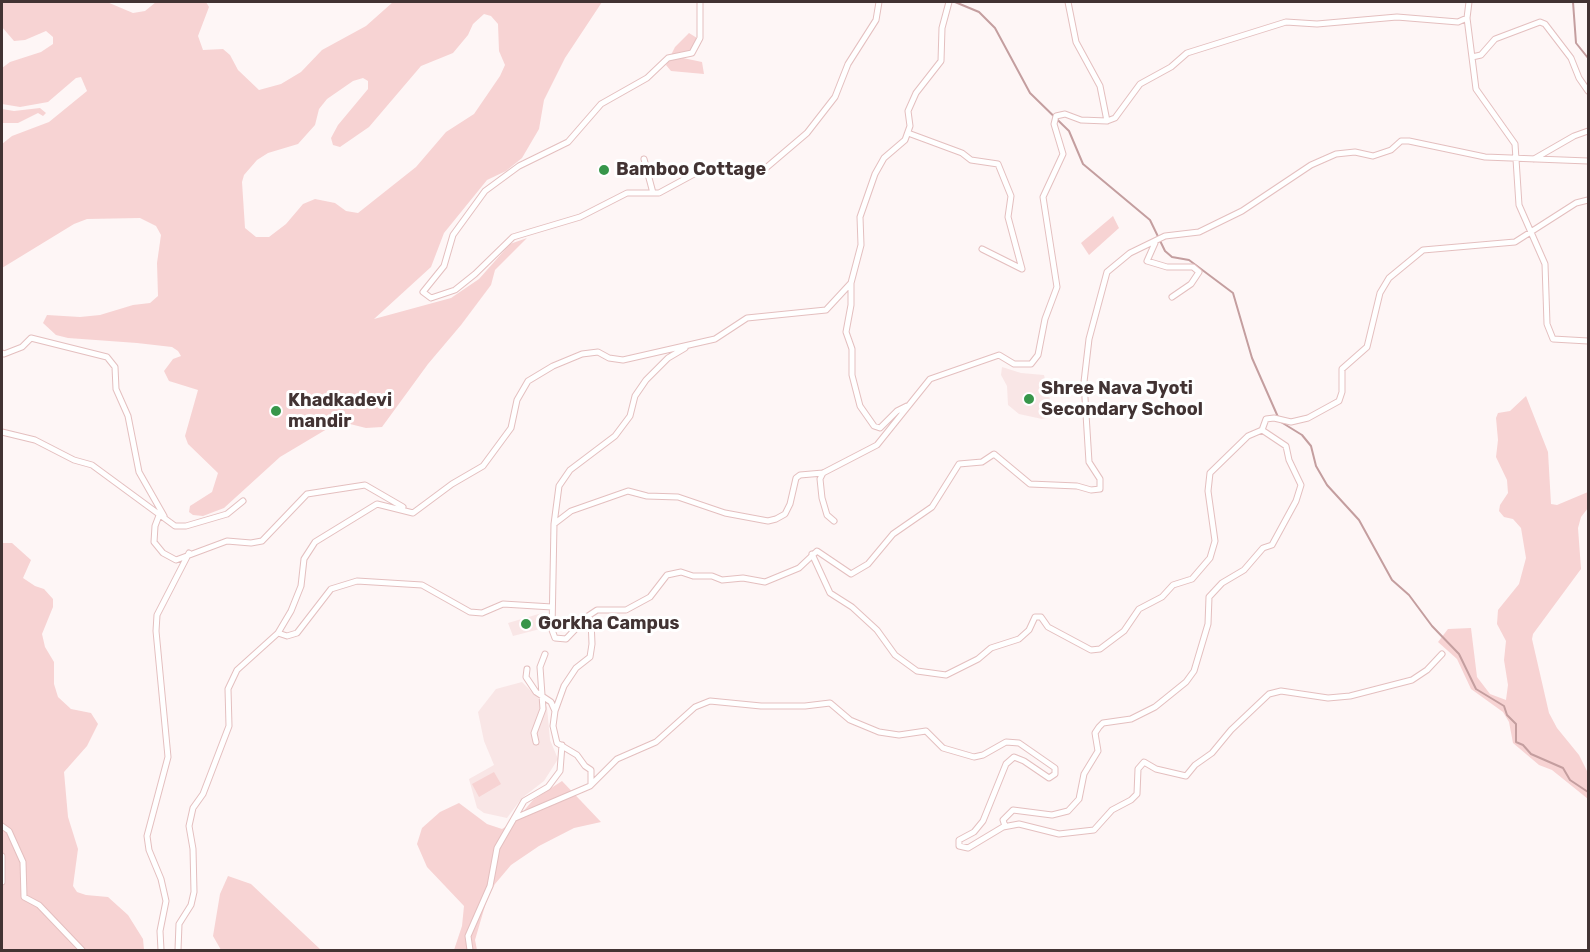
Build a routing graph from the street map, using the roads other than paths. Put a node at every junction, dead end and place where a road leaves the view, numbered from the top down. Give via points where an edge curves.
1 (700, 2) edge
2 (879, 2) edge
3 (950, 2) edge
4 (1068, 2) edge
5 (1469, 2) edge
6 (1467, 18) junction
7 (1472, 57) junction
8 (1588, 91) edge
9 (1107, 121) junction
10 (1588, 131) edge
11 (908, 133) junction
12 (644, 159) dead end
13 (1517, 160) junction
14 (1533, 160) junction
15 (1588, 161) edge
16 (653, 193) junction
17 (1588, 200) edge
18 (1531, 232) junction
19 (1156, 242) junction
20 (982, 249) dead end
21 (851, 283) junction
22 (1172, 297) dead end
23 (1588, 341) edge
24 (695, 343) junction
25 (2, 353) edge
26 (908, 405) junction
27 (1262, 430) junction
28 (2, 432) edge
29 (823, 473) junction
30 (243, 501) dead end
31 (413, 513) junction
32 (162, 514) junction
33 (834, 520) dead end
34 (554, 524) junction
35 (812, 554) junction
36 (188, 555) junction
37 (552, 607) junction
38 (588, 616) junction
39 (278, 633) junction
40 (545, 654) dead end
41 (1442, 654) dead end
42 (526, 669) dead end
43 (543, 698) junction
44 (555, 711) junction
45 (536, 742) dead end
46 (562, 745) junction
47 (591, 784) junction
48 (515, 818) junction
49 (2, 826) edge
50 (1005, 826) junction
51 (2, 858) edge
52 (2, 882) edge
53 (82, 951) edge
54 (161, 951) edge
55 (178, 951) edge
56 (470, 951) edge

1 - 16 street via 700,38 693,53 668,58 647,78 601,104 568,142 519,166 485,191 453,235 444,266 423,292 431,298 455,290 513,237 580,217 627,193
2 - 16 street via 876,20 848,64 835,97 796,143 760,172 752,174 721,165
3 - 11 street via 942,28 941,61 916,93 908,111
4 - 9 street via 1076,42 1100,86
5 - 6 street
6 - 7 street
6 - 9 street via 1458,22 1397,18 1317,24 1286,22 1257,30 1178,58 1171,67 1140,84 1115,118
7 - 8 street via 1481,55 1495,39 1540,22 1571,58
7 - 13 street via 1476,89 1515,144
9 - 26 street via 1060,114 1054,120 1063,154 1043,197 1057,287 1038,355 1031,364 1014,364 999,355 930,379
10 - 14 street
11 - 20 street via 971,160 998,164 1011,196 1008,217 1022,270
11 - 21 street via 884,158 875,174 860,217 861,245
12 - 16 street
13 - 14 street
13 - 18 street via 1519,205
13 - 19 street via 1409,141 1401,141 1391,150 1373,156 1355,152 1336,154 1311,165 1242,211 1199,232 1165,236
14 - 15 street
17 - 18 street via 1576,203
18 - 23 street via 1545,264 1547,324 1553,339
18 - 27 street via 1515,242 1423,250 1389,278 1380,293 1367,347 1342,369 1339,401 1308,418 1291,422 1266,419
19 - 22 street via 1147,261 1167,267 1193,267 1199,272 1191,284
19 - 35 street via 1130,253 1107,272 1089,339 1084,382 1088,450 1089,462 1100,478 1100,489 1029,484 994,454 982,462 959,464 932,507 893,534 868,564 851,574 817,551
21 - 24 street via 826,310 747,318 715,339
21 - 26 street via 846,332 860,406 880,429
24 - 31 street via 623,360 598,352 582,354 528,381 517,400 511,428 483,466
24 - 34 street via 668,358 635,396 630,416 615,436 570,470 559,486
25 - 32 street via 22,347 31,338 107,357 115,367 116,389 128,416 139,472
26 - 29 street via 877,445
27 - 35 street via 1248,436 1210,473 1208,491 1215,541 1210,558 1192,579 1173,585 1162,597 1139,609 1124,631 1100,649 1091,650 1048,627 1041,617 1035,617 1019,639 991,648 946,675 917,671 895,655 877,630 830,593
27 - 50 street via 1286,446 1301,485 1272,545 1263,548 1244,570 1222,583 1209,597 1208,624 1194,671 1155,707 1099,727 1095,734 1098,751 1084,774 1079,799 1068,811 1052,815 1013,810 1003,820
28 - 32 street via 36,440 92,465
29 - 33 street via 822,498 827,515
29 - 34 street via 796,478 785,514 768,521 725,513 678,497 628,491 571,511
30 - 32 street via 227,514 186,526 176,525
31 - 36 street via 365,485 308,494 262,541 227,541
31 - 39 street via 378,504 315,542 304,559 301,586
32 - 36 street via 155,526 154,542 176,560
34 - 37 street
35 - 38 street via 799,568 765,582 722,580 681,572 667,575 650,597 626,610 597,610
36 - 54 street via 158,615 156,631 168,757 147,836 166,901
37 - 38 street via 552,630 560,640 566,639
37 - 39 street via 503,604 482,613 470,612 422,585 357,581 331,589 297,633
38 - 44 street via 592,628 590,657 564,686
39 - 55 street via 237,670 228,689 229,726 189,826 194,892 179,924
40 - 43 street via 540,667
41 - 50 street via 1412,680 1350,696 1328,698 1281,691 1269,694 1186,776 1156,770 1144,762 1138,769 1137,794 1112,810 1094,830 1059,834 1019,824
42 - 43 street via 526,677
43 - 44 street via 551,702
43 - 45 street via 541,720 534,733
44 - 46 street via 554,736
46 - 47 street via 591,770
46 - 48 street via 560,771 548,787 524,801
47 - 48 street
47 - 50 street via 617,759 656,741 694,707 710,701 761,706 830,703 850,720 879,732 899,735 926,731 943,748 974,757 1006,742 1019,743 1055,768 1055,774 1049,778 1024,761 1014,758 1006,764 983,821 974,832 959,840 959,846 968,848
48 - 56 street via 497,848 490,886 468,936
49 - 53 street via 9,831 23,862 24,897 39,905
51 - 52 street

